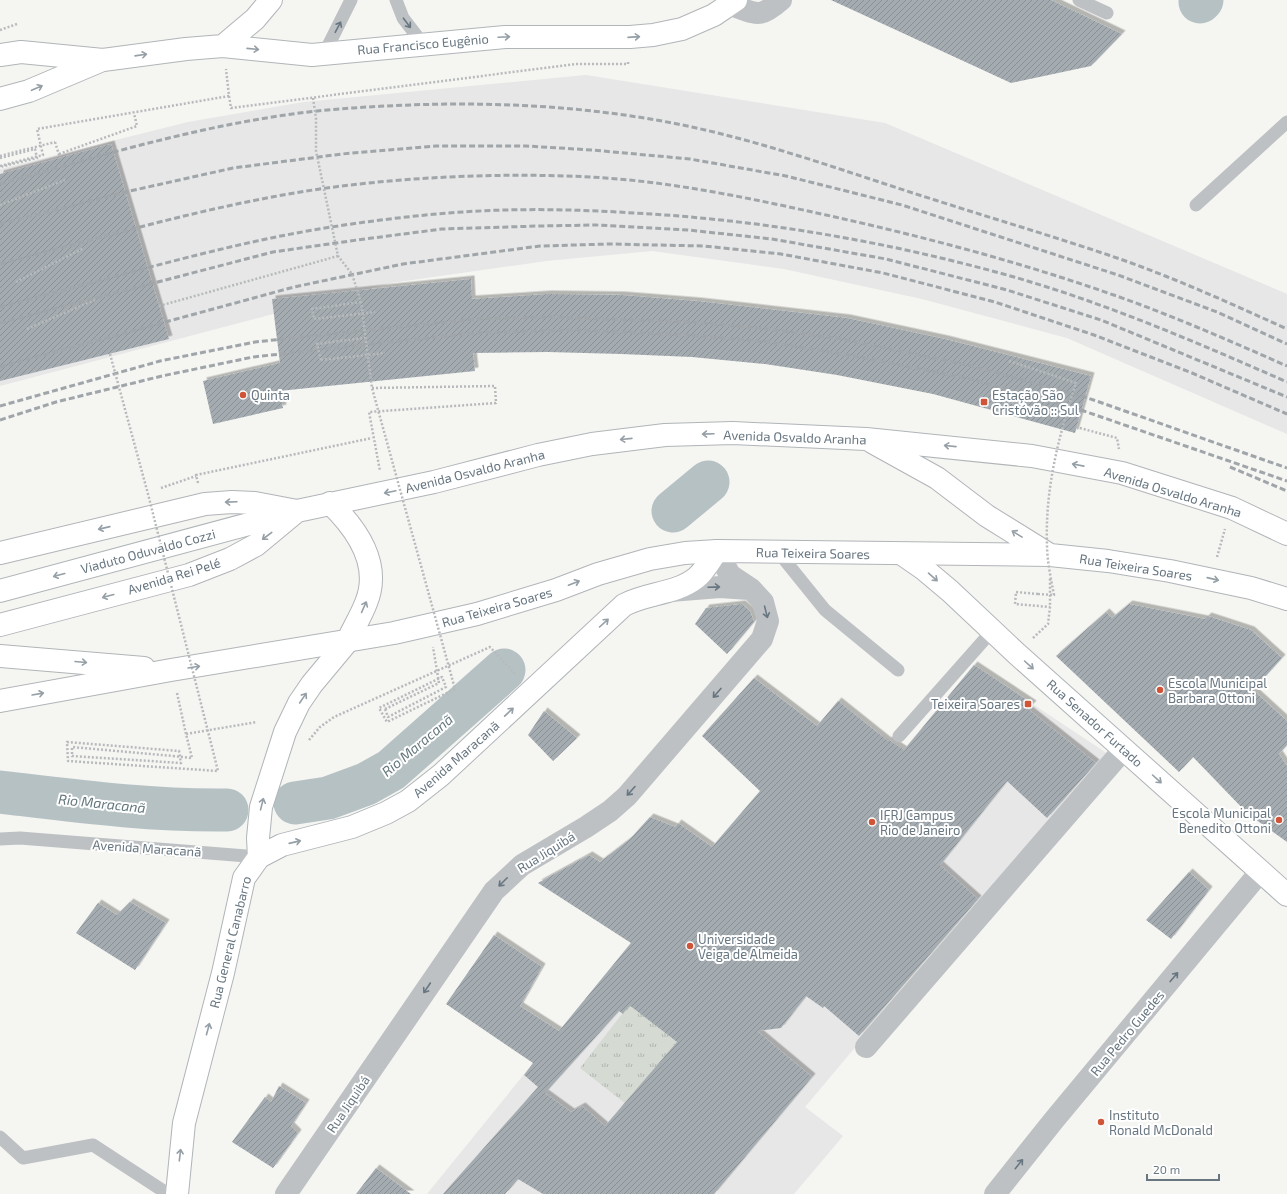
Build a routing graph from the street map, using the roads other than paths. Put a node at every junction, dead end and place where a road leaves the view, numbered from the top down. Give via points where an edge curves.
1 (271, 0) edge
2 (351, 0) edge
3 (396, 0) edge
4 (781, 0) edge
5 (1079, 0) edge
6 (731, 2) edge
7 (1107, 13) dead end
8 (423, 44) junction
9 (223, 46) junction
10 (8, 54) edge
11 (324, 54) junction
12 (102, 60) junction
13 (0, 99) edge
14 (1287, 122) edge
15 (1196, 205) dead end
16 (866, 439) junction
17 (330, 503) junction
18 (297, 511) junction
19 (1287, 534) edge
20 (717, 551) junction
21 (0, 553) edge
22 (779, 553) junction
23 (902, 554) junction
24 (1050, 555) junction
25 (751, 590) junction
26 (0, 592) edge
27 (661, 592) junction
28 (1287, 599) edge
29 (0, 626) edge
30 (992, 631) junction
31 (347, 642) junction
32 (0, 656) edge
33 (171, 670) junction
34 (898, 670) dead end
35 (0, 701) edge
36 (899, 736) dead end
37 (1124, 749) junction
38 (0, 839) edge
39 (259, 857) junction
40 (1260, 872) junction
41 (1287, 895) edge
42 (866, 1047) dead end
43 (0, 1137) edge
44 (168, 1194) edge
45 (176, 1194) edge
46 (286, 1194) edge
47 (995, 1194) edge

1 - 9 main road
11 -> 2 lane
3 -> 8 lane via 403,18
4 - 6 street via 759,14
5 - 7 lane
8 -> 6 main road, Rua Francisco Eugênio via 505,36 653,35 682,29 714,15
8 - 11 main road, Rua Francisco Eugênio
9 -> 11 main road, Rua Francisco Eugênio
12 -> 9 main road, Rua Francisco Eugênio
10 - 12 main road
13 -> 12 main road via 29,92
14 - 15 lane
16 -> 17 main road, Avenida Osvaldo Aranha via 733,433 626,439 538,455 434,482
19 -> 16 main road, Avenida Osvaldo Aranha via 1232,508 1122,474 1032,456
24 -> 16 main road via 987,516 937,478
17 - 18 main road, Avenida Osvaldo Aranha
31 -> 17 main road via 366,602 370,590 370,573 366,552 359,537 348,520
18 -> 21 main road via 254,503 205,504
18 -> 26 main road, Viaduto Oduvaldo Cozzi
18 -> 29 main road, Avenida Rei Pelé via 256,544 230,559 189,575
20 - 22 main road, Rua Teixeira Soares
20 - 25 street, Rua Jiquibá via 730,575
20 - 27 main road, Avenida Maracanã via 696,579
31 -> 20 main road, Rua Teixeira Soares via 477,614 650,559
22 - 23 main road, Rua Teixeira Soares
22 - 34 lane via 825,610
23 - 24 main road, Rua Teixeira Soares
23 -> 30 main road, Rua Senador Furtado via 926,570
24 -> 28 main road, Rua Teixeira Soares via 1108,561 1210,579
27 -> 25 street via 720,587
25 -> 46 street, Rua Jiquibá via 763,602 767,614 762,639 627,796 586,827 522,865 494,891
39 -> 27 main road, Avenida Maracanã via 282,845 352,827 386,813 408,800 441,775 618,610 641,597
30 - 36 lane
30 -> 37 main road, Rua Senador Furtado
33 -> 31 main road
39 -> 31 main road via 261,806 285,732 299,703 312,684
32 -> 33 main road
35 -> 33 main road
37 -> 40 main road, Rua Senador Furtado
37 - 42 street
38 - 39 lane, Avenida Maracanã via 20,838
45 -> 39 main road, Rua General Canabarro via 184,1123 223,973 244,878
40 - 41 main road, Rua Senador Furtado
47 -> 40 street, Rua Pedro Guedes
43 - 44 lane via 23,1158 93,1145

